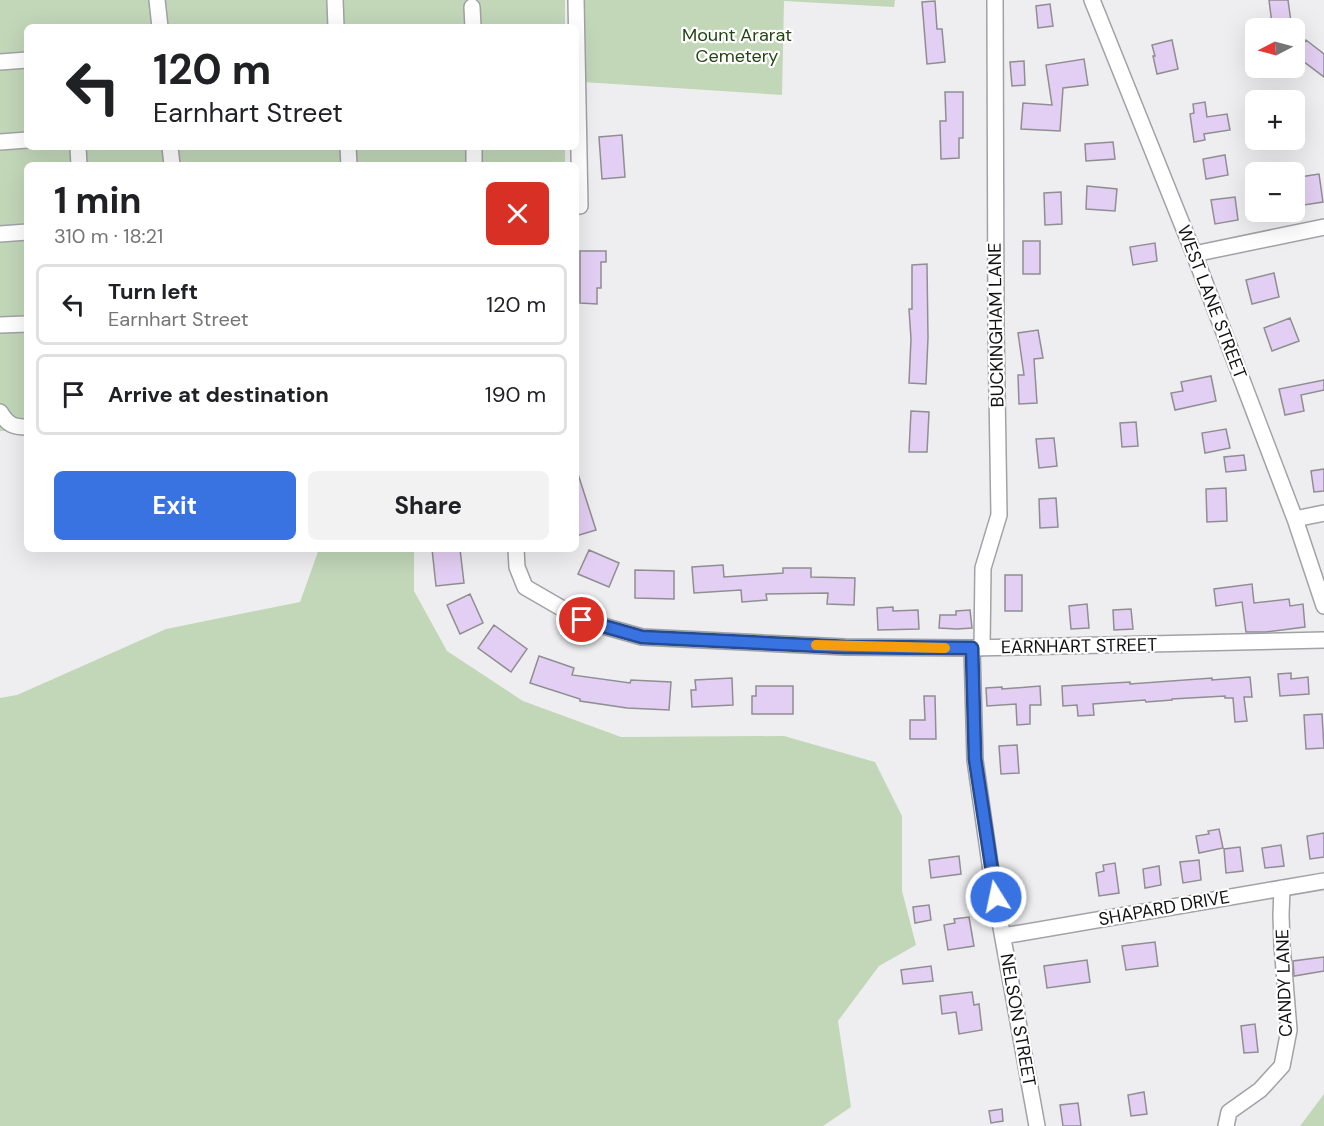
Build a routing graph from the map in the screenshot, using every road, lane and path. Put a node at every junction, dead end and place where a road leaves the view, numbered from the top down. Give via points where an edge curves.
1 (157, 0) edge
2 (335, 0) edge
3 (576, 0) edge
4 (995, 0) edge
5 (1092, 0) edge
6 (472, 7) dead end
7 (160, 24) edge
8 (336, 24) edge
9 (472, 24) edge
10 (576, 24) edge
11 (24, 60) edge
12 (0, 62) edge
13 (24, 140) edge
14 (0, 142) edge
15 (579, 150) edge
16 (580, 206) dead end
17 (1324, 226) edge
18 (24, 232) edge
19 (0, 234) edge
20 (1194, 254) junction
21 (24, 324) edge
22 (0, 325) edge
23 (0, 412) edge
24 (24, 427) edge
25 (1324, 513) edge
26 (1295, 519) junction
27 (516, 552) edge
28 (1324, 606) edge
29 (1324, 640) edge
30 (977, 648) junction
31 (992, 878) joint
32 (1324, 881) edge
33 (1282, 888) junction
34 (1004, 936) junction
35 (1038, 1126) edge
36 (1226, 1126) edge

1 - 7 street
2 - 8 street
3 - 10 street
4 - 30 street, BUCKINGHAM LANE via 999,515 983,568
5 - 20 street, WEST LANE STREET
6 - 9 street
11 - 12 street
13 - 14 street
15 - 16 street
17 - 20 street
18 - 19 street
20 - 26 street, WEST LANE STREET
21 - 22 street
23 - 24 street via 5,421
25 - 26 street
26 - 28 street, WEST LANE STREET
27 - 30 street, EARNHART STREET via 525,587 582,620 642,637 845,647
29 - 30 street, EARNHART STREET
30 - 31 street, BUCKINGHAM LANE via 975,759
31 - 34 street, NELSON STREET
32 - 33 street, SHAPARD DRIVE
33 - 34 street, SHAPARD DRIVE
33 - 36 street, CANDY LANE via 1289,1030 1282,1066 1260,1090 1229,1112
34 - 35 street, NELSON STREET

